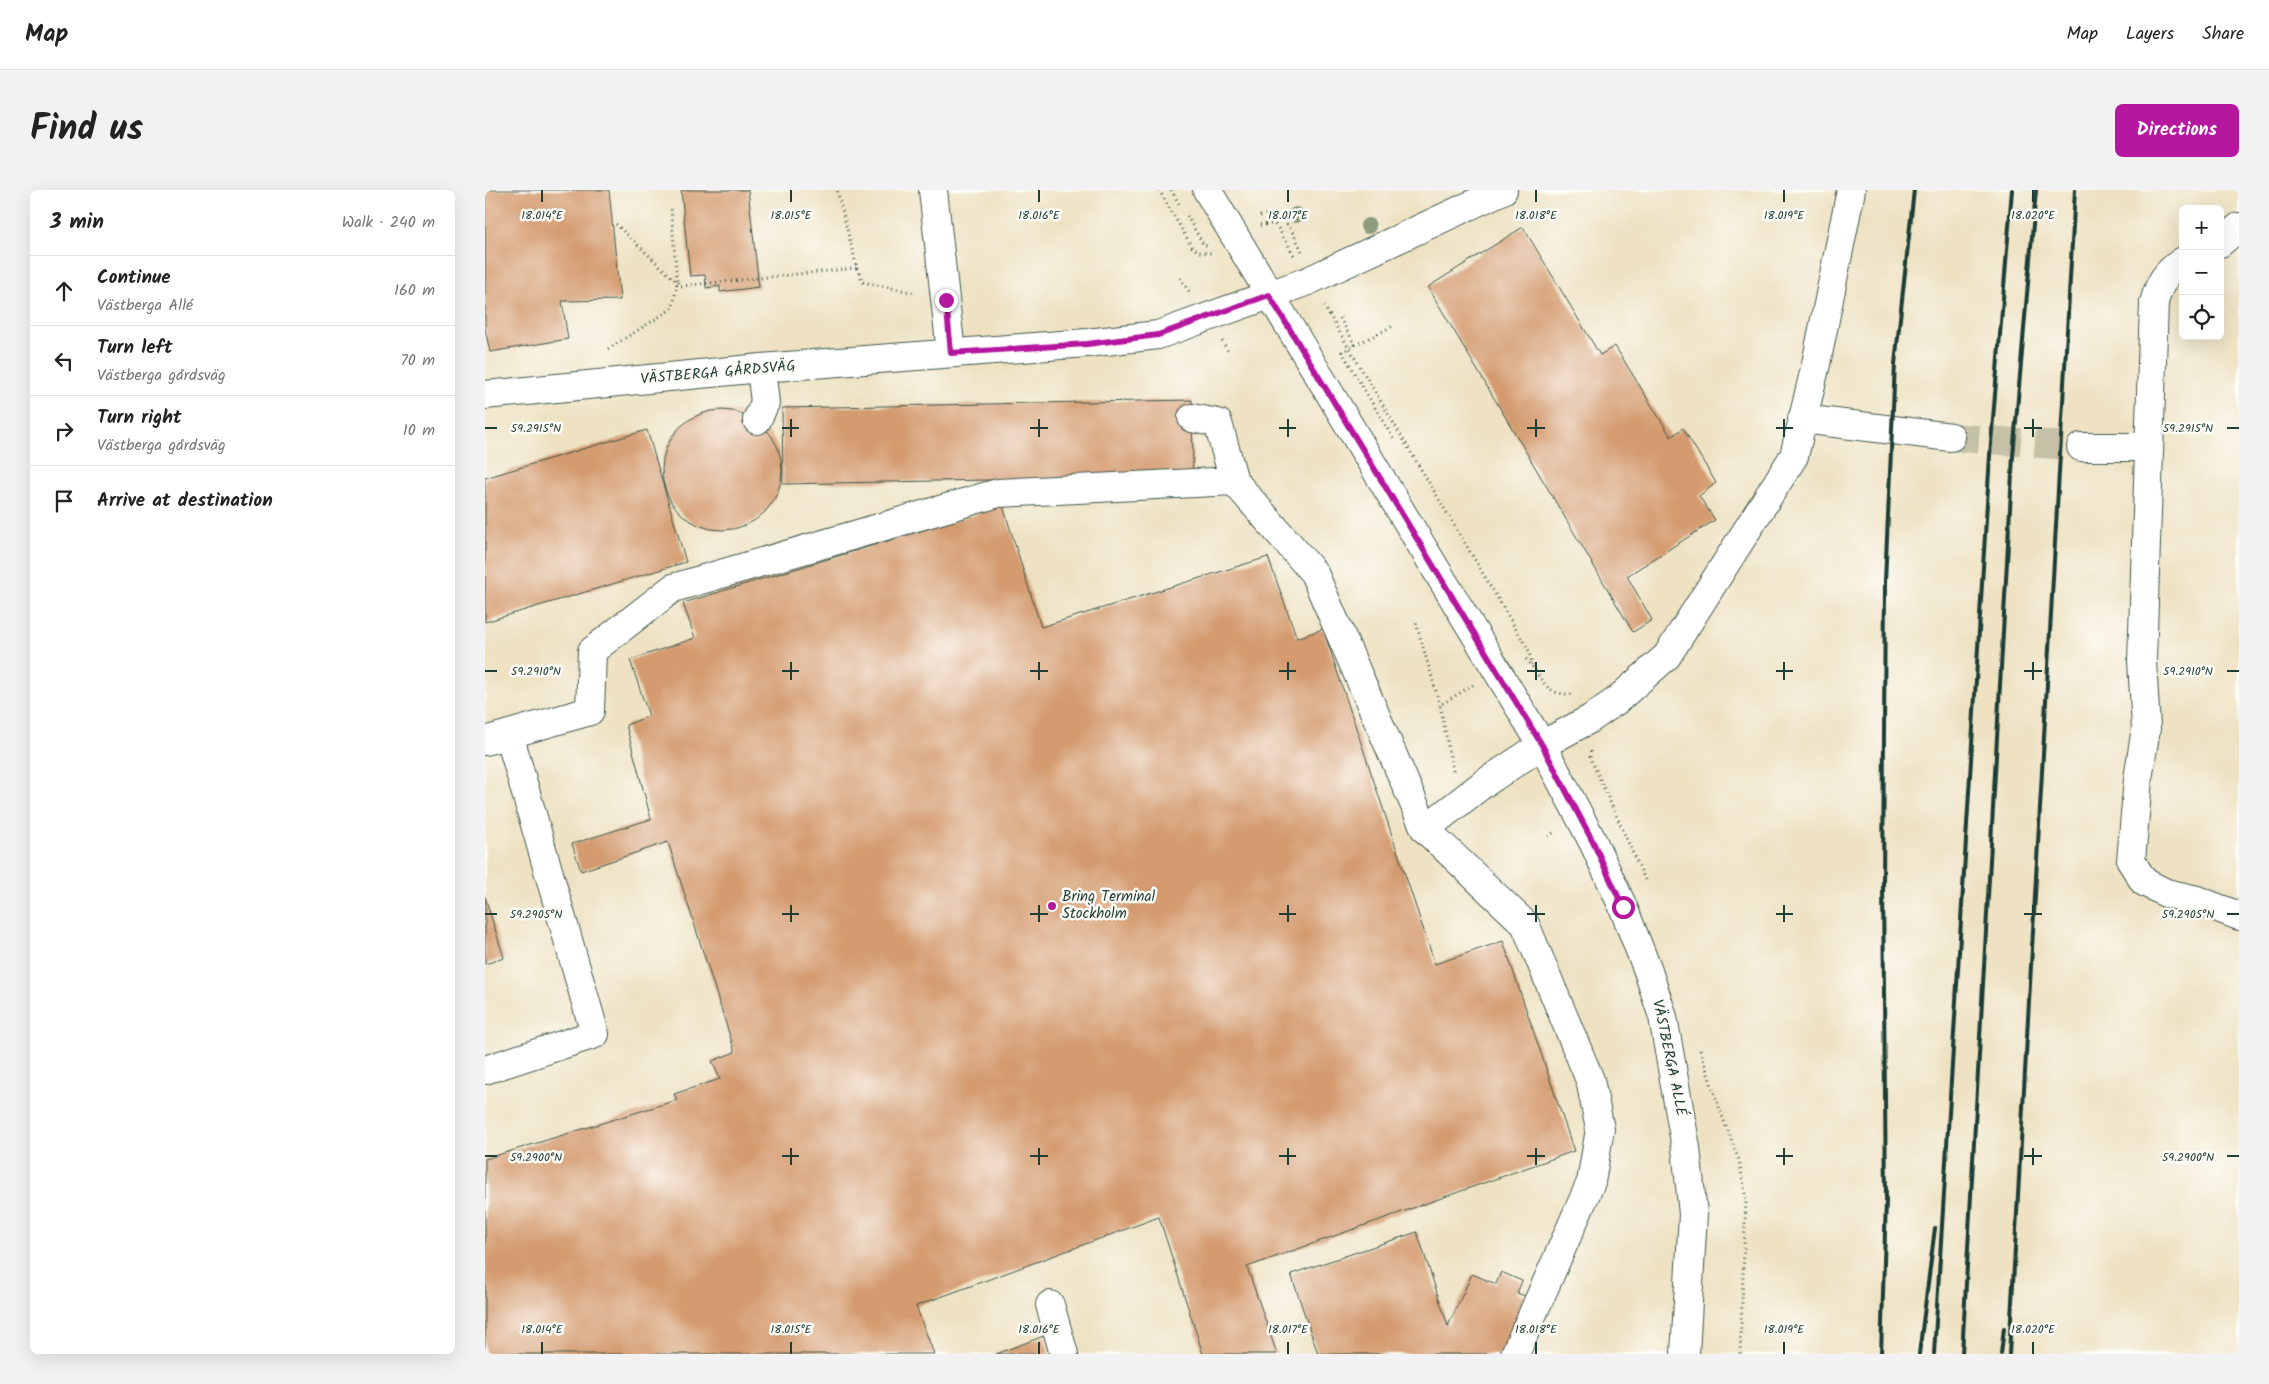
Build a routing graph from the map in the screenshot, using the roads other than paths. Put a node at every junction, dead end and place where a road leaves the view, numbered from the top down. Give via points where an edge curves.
1 (933, 190) edge
2 (1207, 190) edge
3 (1503, 190) edge
4 (1851, 190) edge
5 (2239, 227) edge
6 (2224, 240) edge
7 (2179, 264) edge
8 (1269, 295) junction
9 (951, 353) junction
10 (761, 368) junction
11 (485, 395) edge
12 (1192, 418) dead end
13 (1802, 419) junction
14 (757, 420) dead end
15 (1951, 437) tunnel mouth
16 (2081, 447) tunnel mouth
17 (2148, 447) junction
18 (1234, 481) junction
19 (497, 738) edge
20 (1542, 745) junction
21 (1425, 829) junction
22 (2239, 916) edge
23 (485, 1070) edge
24 (1049, 1305) dead end
25 (1064, 1354) edge
26 (1515, 1354) edge
27 (1685, 1354) edge

1 - 9 street
2 - 8 street, VÄSTBERGA ALLÉ
3 - 8 street, VÄSTBERGA GÅRDSVÄG via 1308,281
4 - 13 street
5 - 6 street
7 - 17 street via 2168,271 2154,303
8 - 9 street, VÄSTBERGA GÅRDSVÄG via 1158,335 1087,344
8 - 20 street, VÄSTBERGA ALLÉ
9 - 10 street, VÄSTBERGA GÅRDSVÄG
10 - 11 street, VÄSTBERGA GÅRDSVÄG
10 - 14 street via 765,403
12 - 18 street via 1219,423
13 - 15 street
13 - 20 street via 1793,456 1667,656 1616,701
16 - 17 street
17 - 22 street via 2142,661 2145,728 2131,861 2143,882 2166,893 2197,900
18 - 19 street via 998,493 673,588 593,651 590,711
18 - 21 street via 1314,573
19 - 23 street via 595,1034
20 - 21 street
20 - 27 street, VÄSTBERGA ALLÉ via 1623,907 1649,971 1663,1017 1686,1148 1693,1214
21 - 26 street via 1525,924 1590,1080 1600,1129 1591,1182
24 - 25 street

